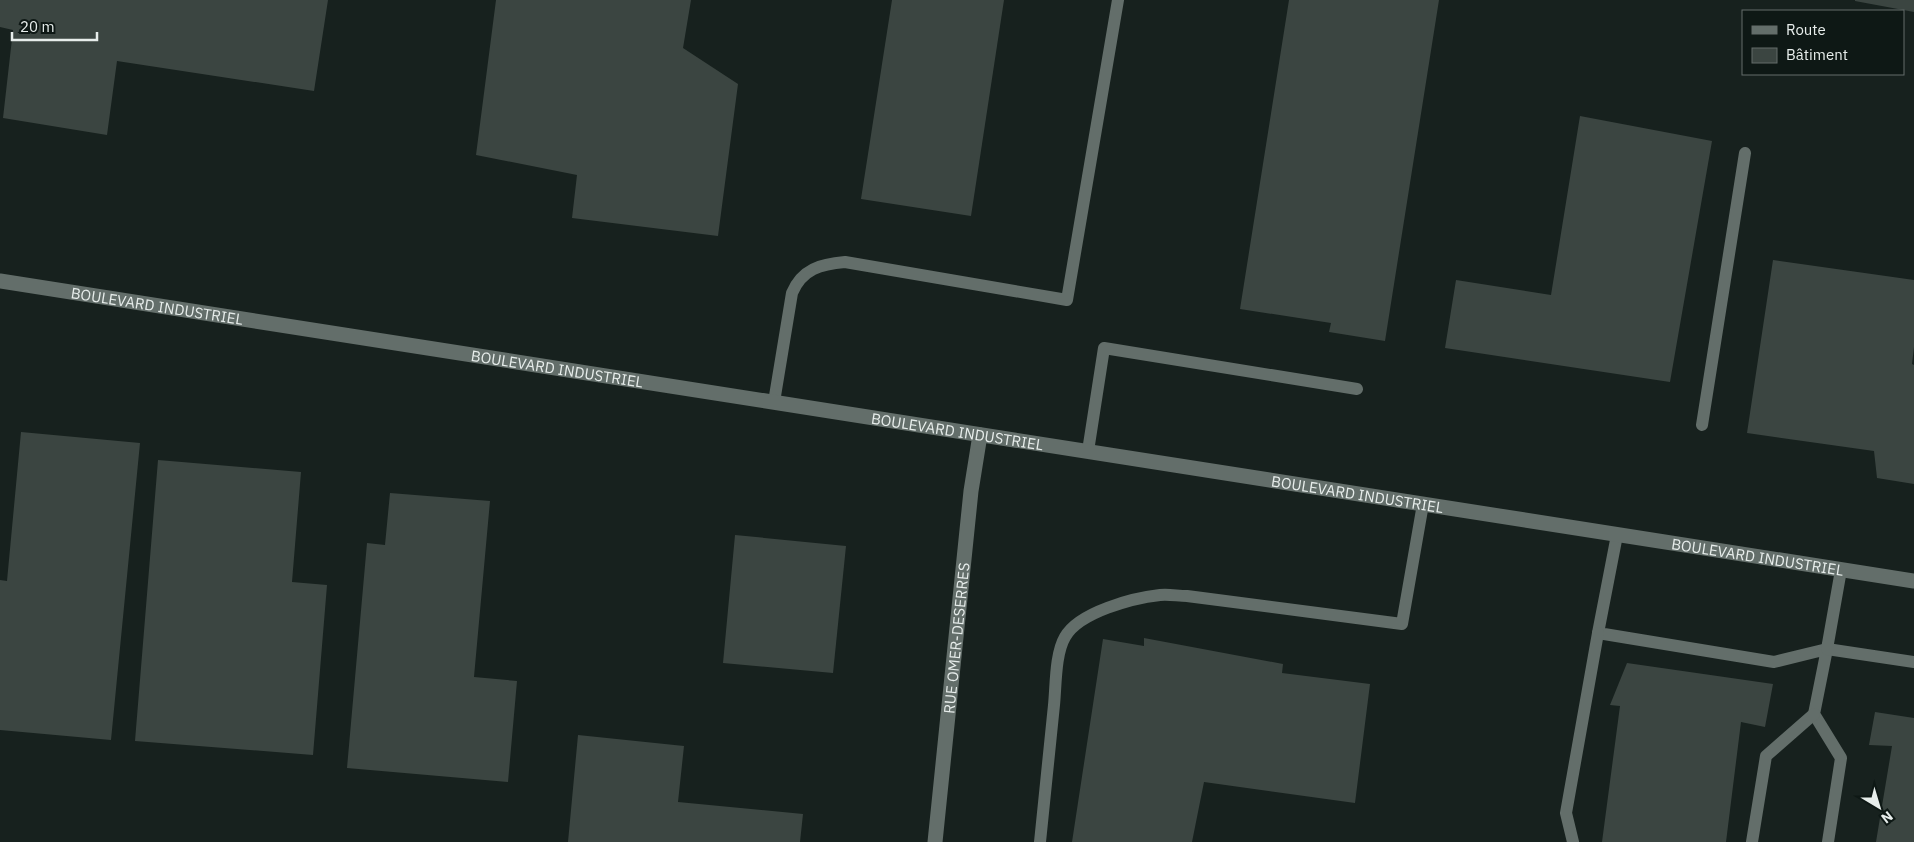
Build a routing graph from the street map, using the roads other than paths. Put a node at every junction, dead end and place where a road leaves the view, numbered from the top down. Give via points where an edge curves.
1 (1118, 0) edge
2 (1745, 153) dead end
3 (0, 280) edge
4 (1357, 389) dead end
5 (774, 402) junction
6 (1702, 425) dead end
7 (980, 435) junction
8 (1088, 451) junction
9 (1423, 504) junction
10 (1617, 535) junction
11 (1841, 570) junction
12 (1914, 581) edge
13 (1598, 633) junction
14 (1827, 649) junction
15 (1914, 662) edge
16 (1814, 714) junction
17 (935, 842) edge
18 (1040, 842) edge
19 (1573, 842) edge
20 (1752, 842) edge
21 (1828, 842) edge

1 - 5 lane via 1067,300 845,262 811,269 792,293
2 - 6 lane
3 - 5 street, BOULEVARD INDUSTRIEL
4 - 8 lane via 1104,348
5 - 7 street, BOULEVARD INDUSTRIEL
7 - 8 street, BOULEVARD INDUSTRIEL
7 - 17 street, RUE OMER-DESERRES via 971,491
8 - 9 street, BOULEVARD INDUSTRIEL
9 - 10 street, BOULEVARD INDUSTRIEL
9 - 18 lane via 1402,624 1162,595 1107,608 1072,629 1063,643 1057,670
10 - 11 street, BOULEVARD INDUSTRIEL
10 - 13 lane
11 - 12 street, BOULEVARD INDUSTRIEL
11 - 14 lane
13 - 14 lane via 1774,662
13 - 19 lane via 1566,813
14 - 15 lane
14 - 16 lane
16 - 20 lane via 1766,756
16 - 21 lane via 1841,758

